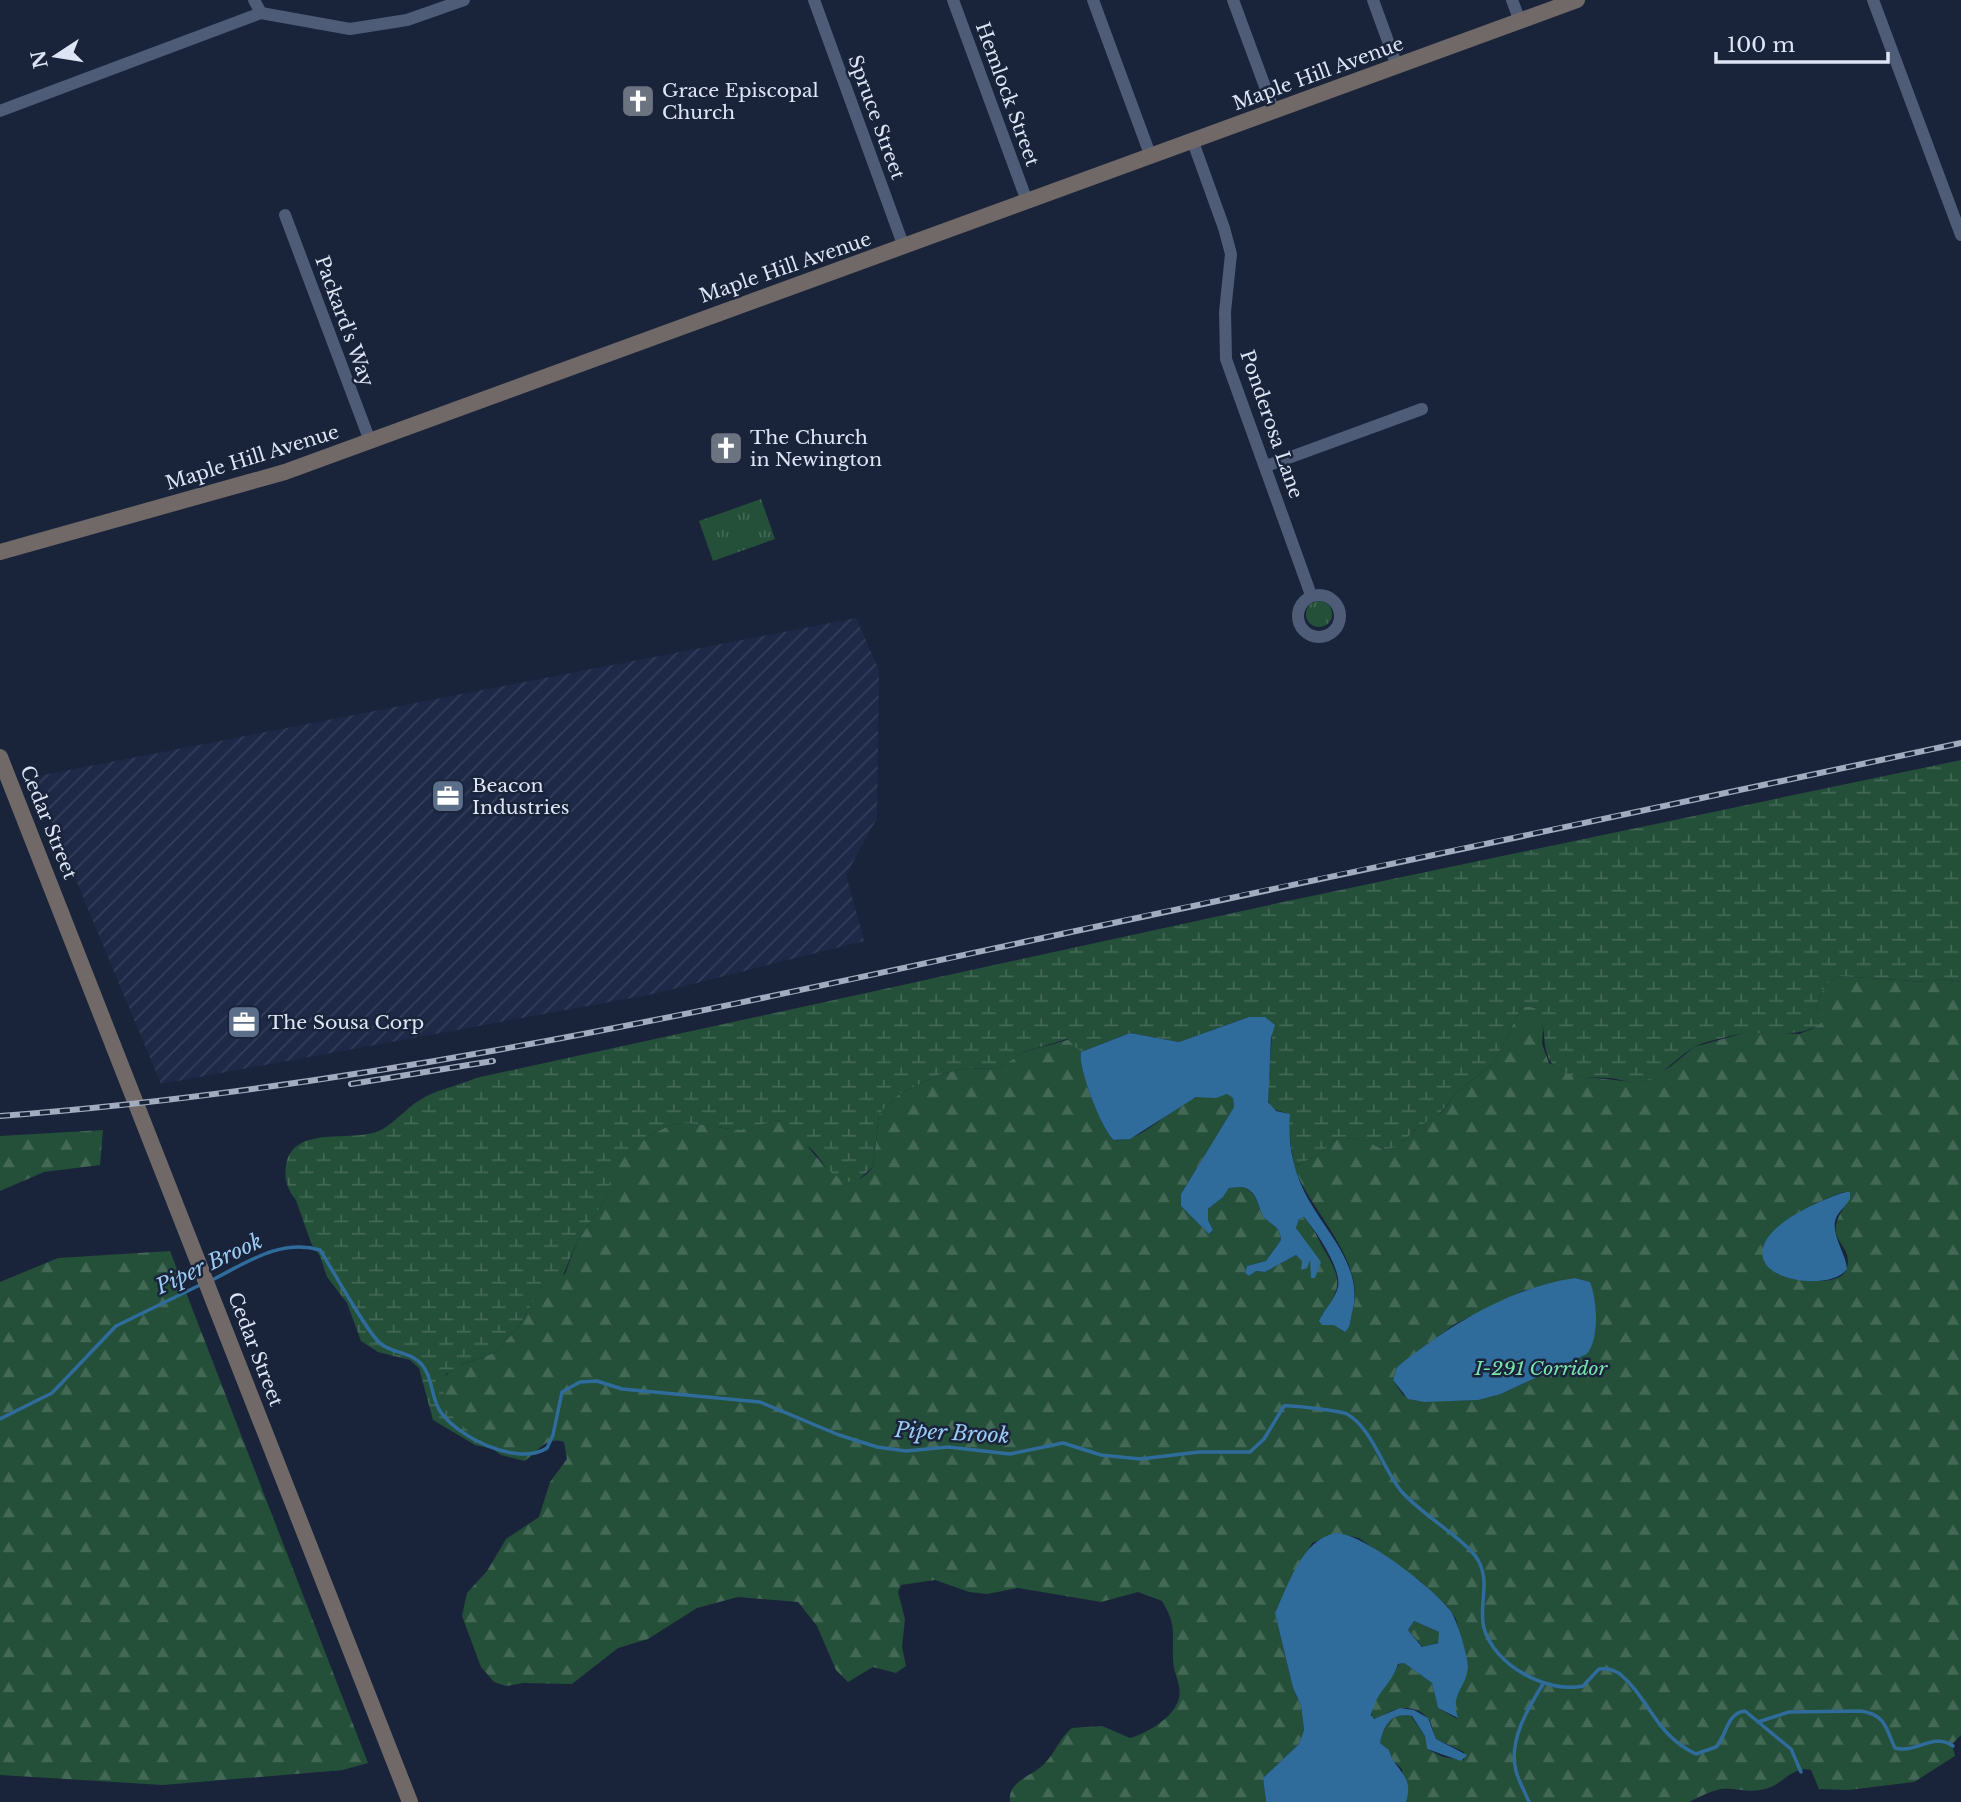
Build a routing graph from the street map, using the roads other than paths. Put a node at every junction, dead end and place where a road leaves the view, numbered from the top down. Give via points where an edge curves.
1 (254, 0) edge
2 (464, 0) edge
3 (814, 0) edge
4 (953, 0) edge
5 (1093, 0) edge
6 (1233, 0) edge
7 (1373, 0) edge
8 (1512, 0) edge
9 (1577, 0) edge
10 (1873, 0) edge
11 (261, 13) junction
12 (1520, 21) junction
13 (1397, 66) junction
14 (0, 111) edge
15 (1274, 111) junction
16 (1193, 142) junction
17 (1152, 157) junction
18 (1027, 201) junction
19 (285, 215) dead end
20 (1961, 235) edge
21 (905, 247) junction
22 (1422, 409) dead end
23 (370, 441) junction
24 (1266, 466) junction
25 (0, 552) edge
26 (1311, 595) dead end
27 (0, 757) edge
28 (410, 1802) edge

1 - 11 street
2 - 11 street via 407,20 350,29
3 - 21 street, Spruce Street
4 - 18 street, Hemlock Street
5 - 17 street
6 - 15 street
7 - 13 street
8 - 12 street
9 - 12 street, Maple Hill Avenue
10 - 20 street
11 - 14 street
12 - 13 street, Maple Hill Avenue
13 - 15 street, Maple Hill Avenue
15 - 16 street, Maple Hill Avenue
16 - 17 street, Maple Hill Avenue
16 - 24 street, Ponderosa Lane via 1231,254 1224,312 1226,359
17 - 18 street, Maple Hill Avenue
18 - 21 street, Maple Hill Avenue
19 - 23 street, Packard's Way
21 - 23 street, Maple Hill Avenue
22 - 24 street
23 - 25 street, Maple Hill Avenue via 285,472
24 - 26 street, Ponderosa Lane
27 - 28 street, Cedar Street

